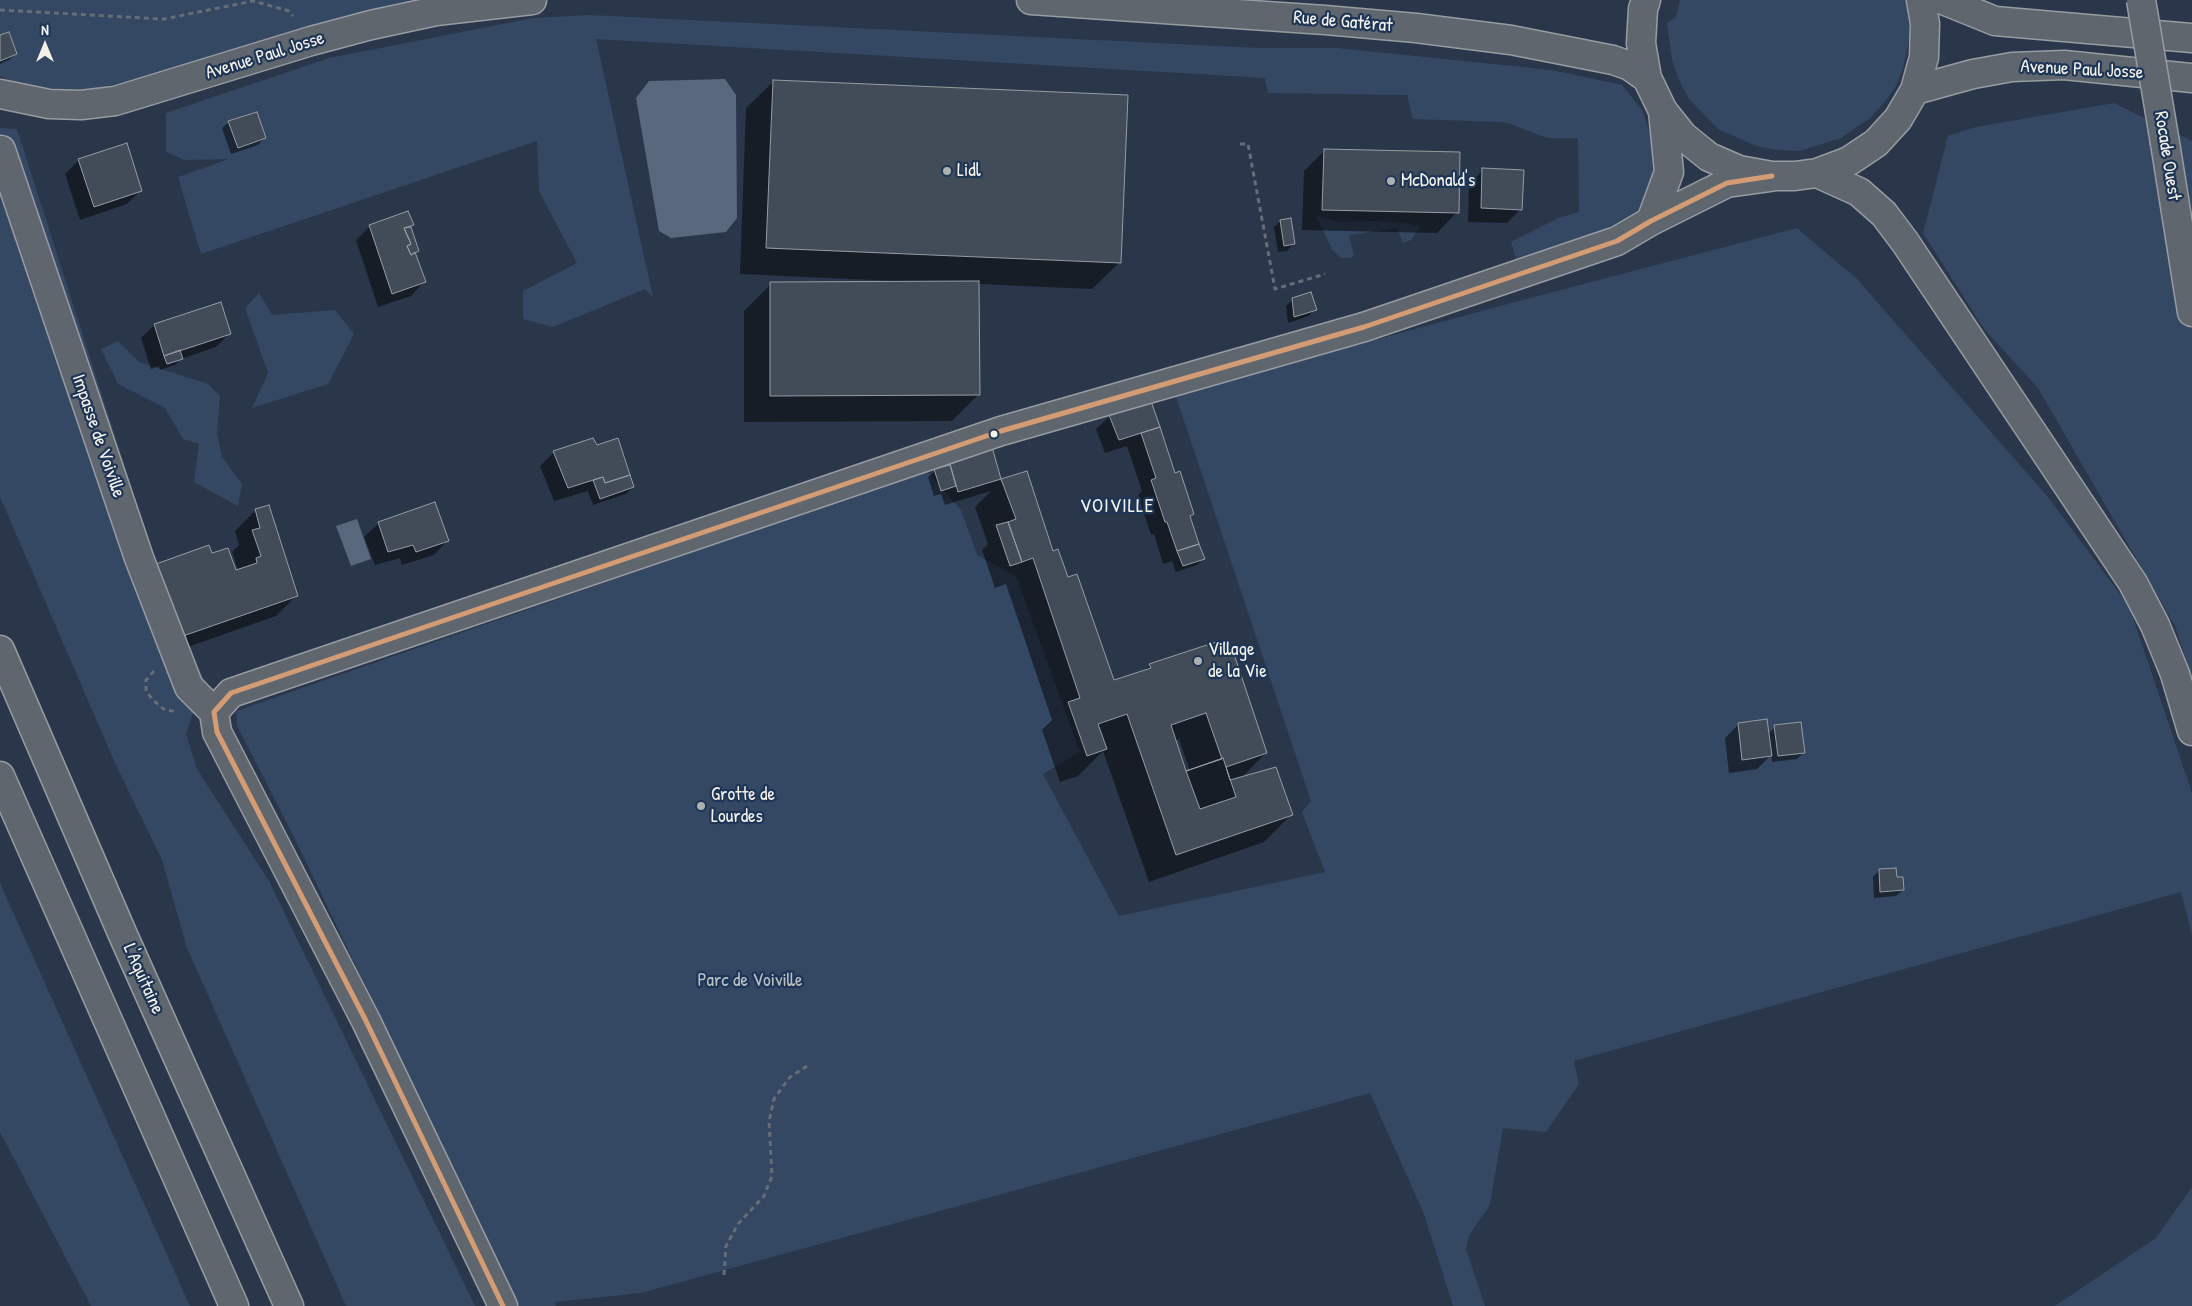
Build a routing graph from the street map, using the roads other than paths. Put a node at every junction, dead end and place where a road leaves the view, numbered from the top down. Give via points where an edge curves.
1 (1031, 0) edge
2 (1646, 0) edge
3 (1920, 0) edge
4 (1943, 0) edge
5 (2141, 0) edge
6 (527, 1) edge
7 (2192, 38) edge
8 (1647, 78) junction
9 (2192, 78) edge
10 (1915, 90) junction
11 (0, 94) edge
12 (1663, 111) junction
13 (1, 150) edge
14 (1817, 173) junction
15 (1772, 176) junction
16 (1651, 220) junction
17 (2192, 312) edge
18 (0, 650) edge
19 (215, 722) junction
20 (2192, 731) edge
21 (0, 776) edge
22 (234, 1306) edge
23 (289, 1306) edge
24 (503, 1306) edge

1 - 8 main road, Rue de Gatérat via 1343,22 1511,40 1612,60 1630,66
2 - 8 main road via 1641,43
3 - 10 main road via 1925,24 1924,57
4 - 7 main road, Avenue Paul Josse via 1995,21
5 - 17 main road, Rocade Ouest, bridge
6 - 11 main road, Avenue Paul Josse via 436,11 310,41 115,101 49,104
8 - 12 main road
9 - 10 main road, Avenue Paul Josse via 2064,65 2012,67
10 - 14 main road via 1898,119 1876,143 1848,162
12 - 15 main road via 1683,136 1709,157 1739,170
12 - 16 main road via 1669,172
13 - 19 main road, Impasse de Voiville via 138,558 189,688
14 - 15 main road
14 - 20 main road via 1859,192 1884,214 1905,242 2133,583 2175,674
15 - 16 main road via 1727,183
16 - 19 main road via 1618,241 1364,327 1001,431 231,693
18 - 23 main road, L'Aquitaine
19 - 24 main road, Impasse de Voiville via 366,1021
21 - 22 main road

